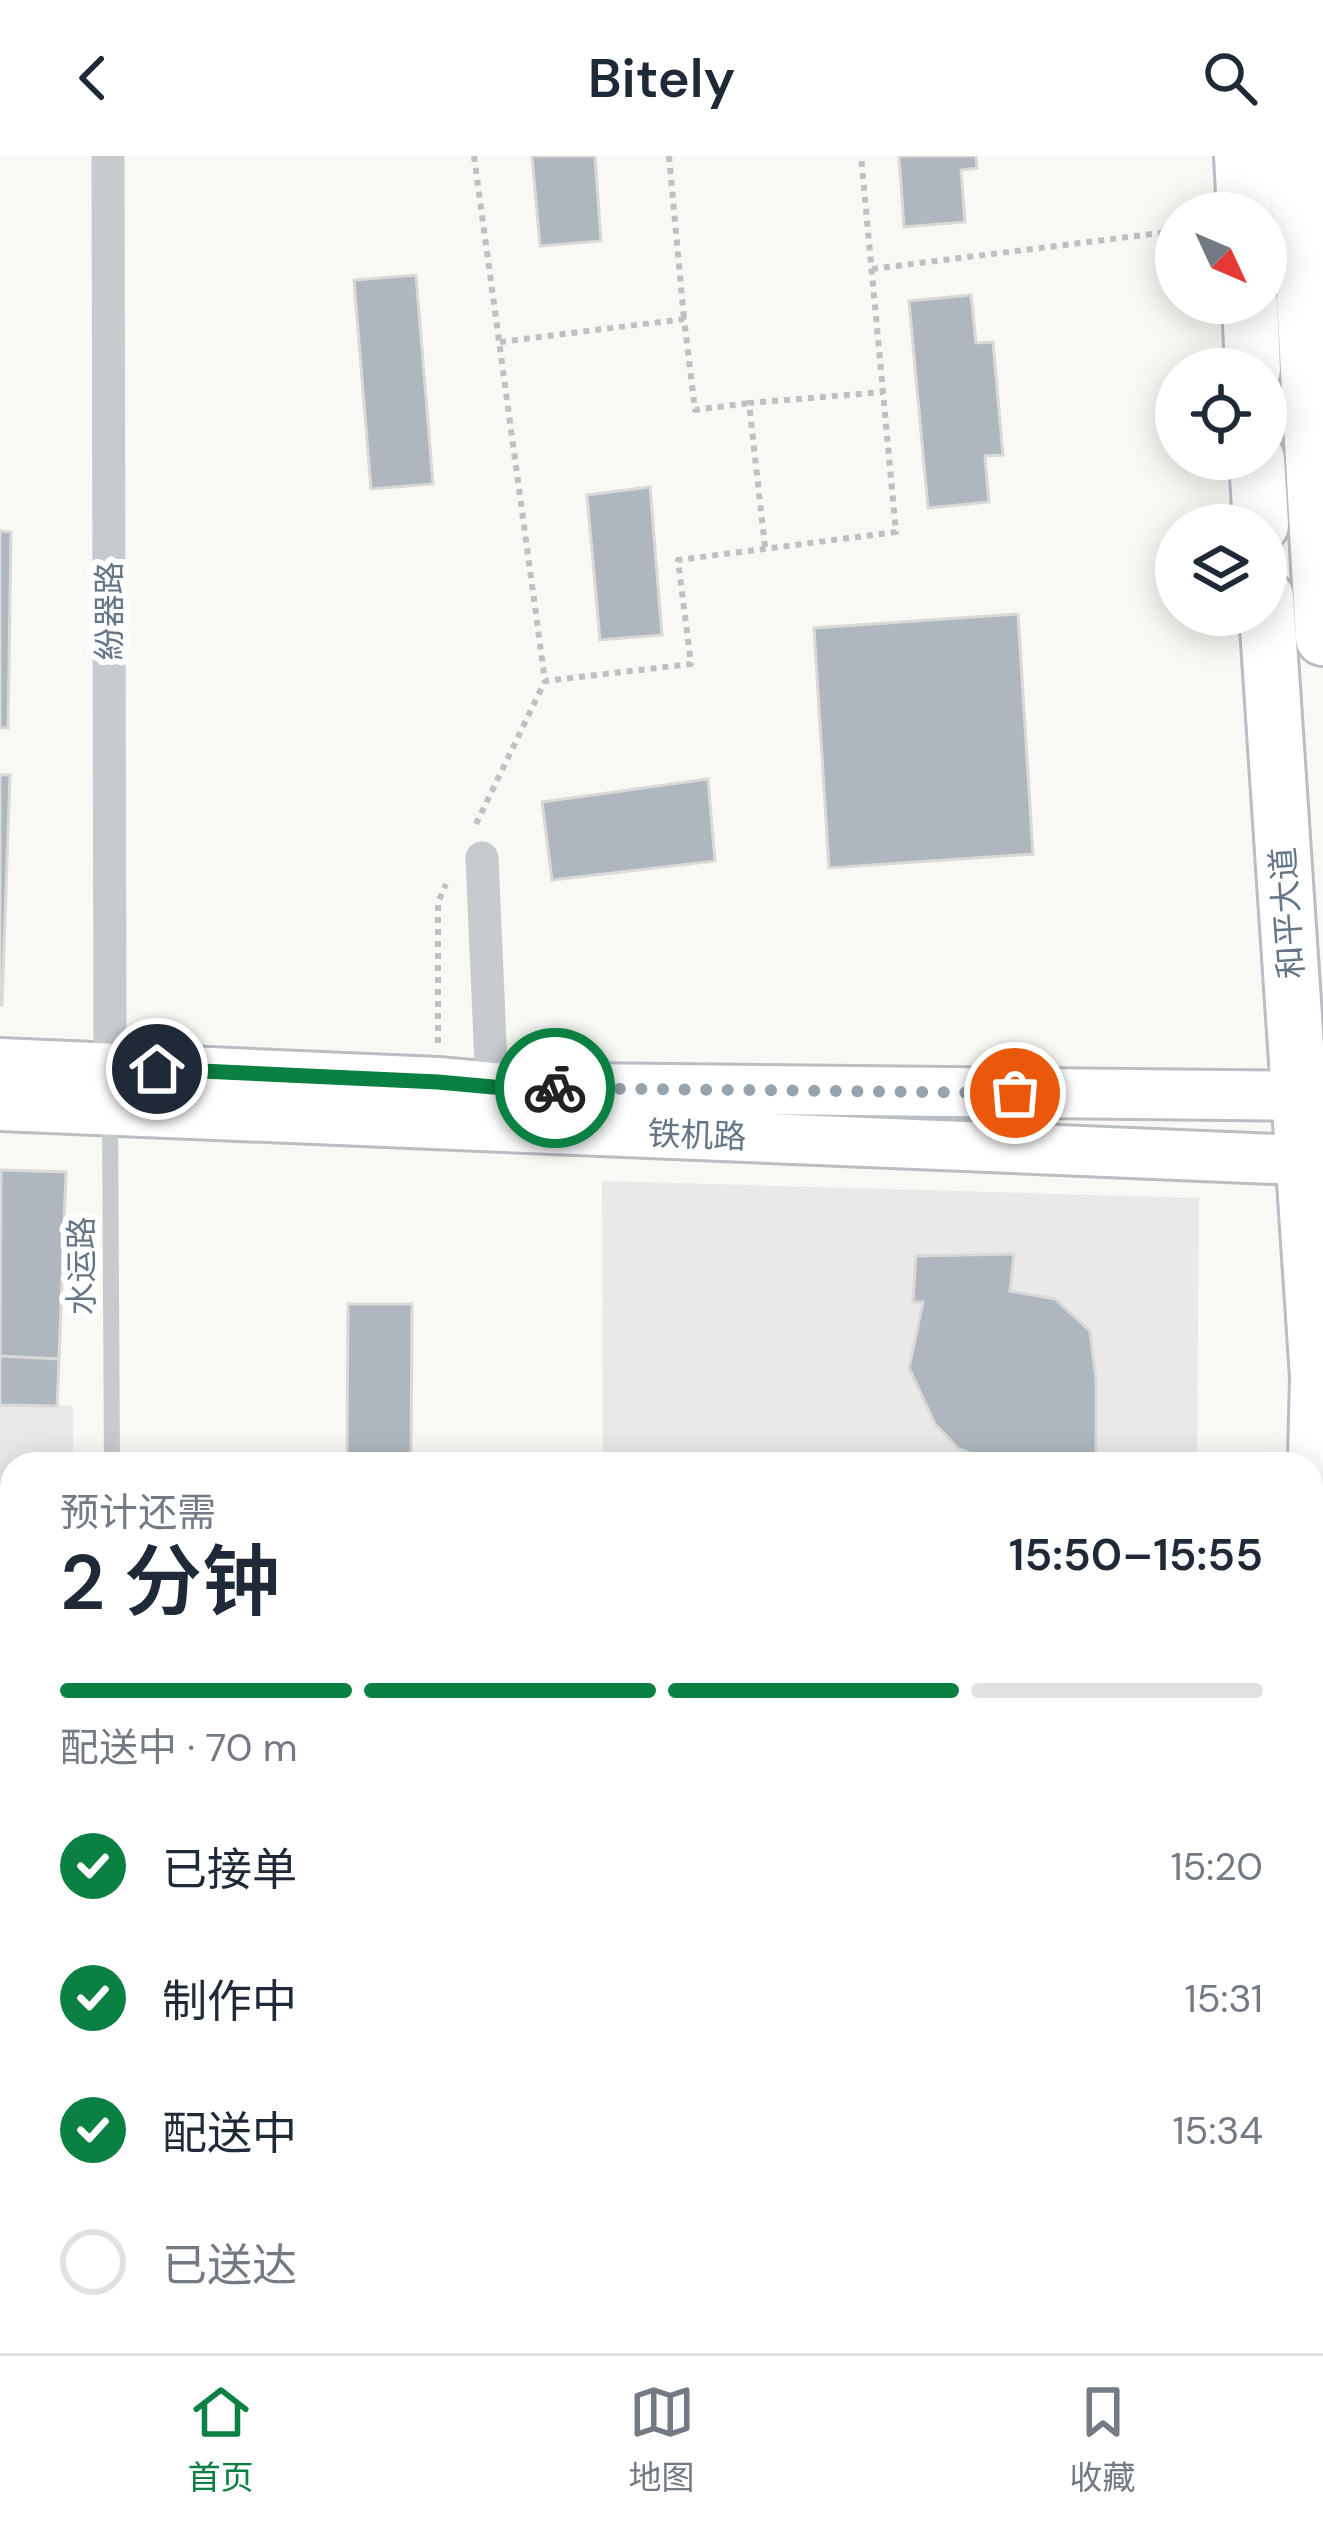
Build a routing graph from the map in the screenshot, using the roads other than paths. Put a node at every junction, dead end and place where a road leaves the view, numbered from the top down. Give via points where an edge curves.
1 (108, 156) edge
2 (1242, 156) edge
3 (1296, 156) edge
4 (1244, 192) edge
5 (1270, 636) edge
6 (1323, 638) edge
7 (482, 858) dead end
8 (0, 1063) edge
9 (493, 1087) junction
10 (110, 1088) junction
11 (1311, 1096) edge
12 (0, 1106) edge
13 (1313, 1161) edge
14 (112, 1452) edge
15 (1316, 1452) edge

1 - 10 street, 紛器路
2 - 4 main road
3 - 6 main road
5 - 11 main road, 和平大道
7 - 9 street
8 - 10 main road, 铁机路
9 - 10 main road, 铁机路
9 - 11 main road, 铁机路
10 - 12 main road, 铁机路
10 - 13 main road, 铁机路
10 - 14 lane, 水运路
11 - 13 main road, 和平大道
13 - 15 main road, 和平大道

